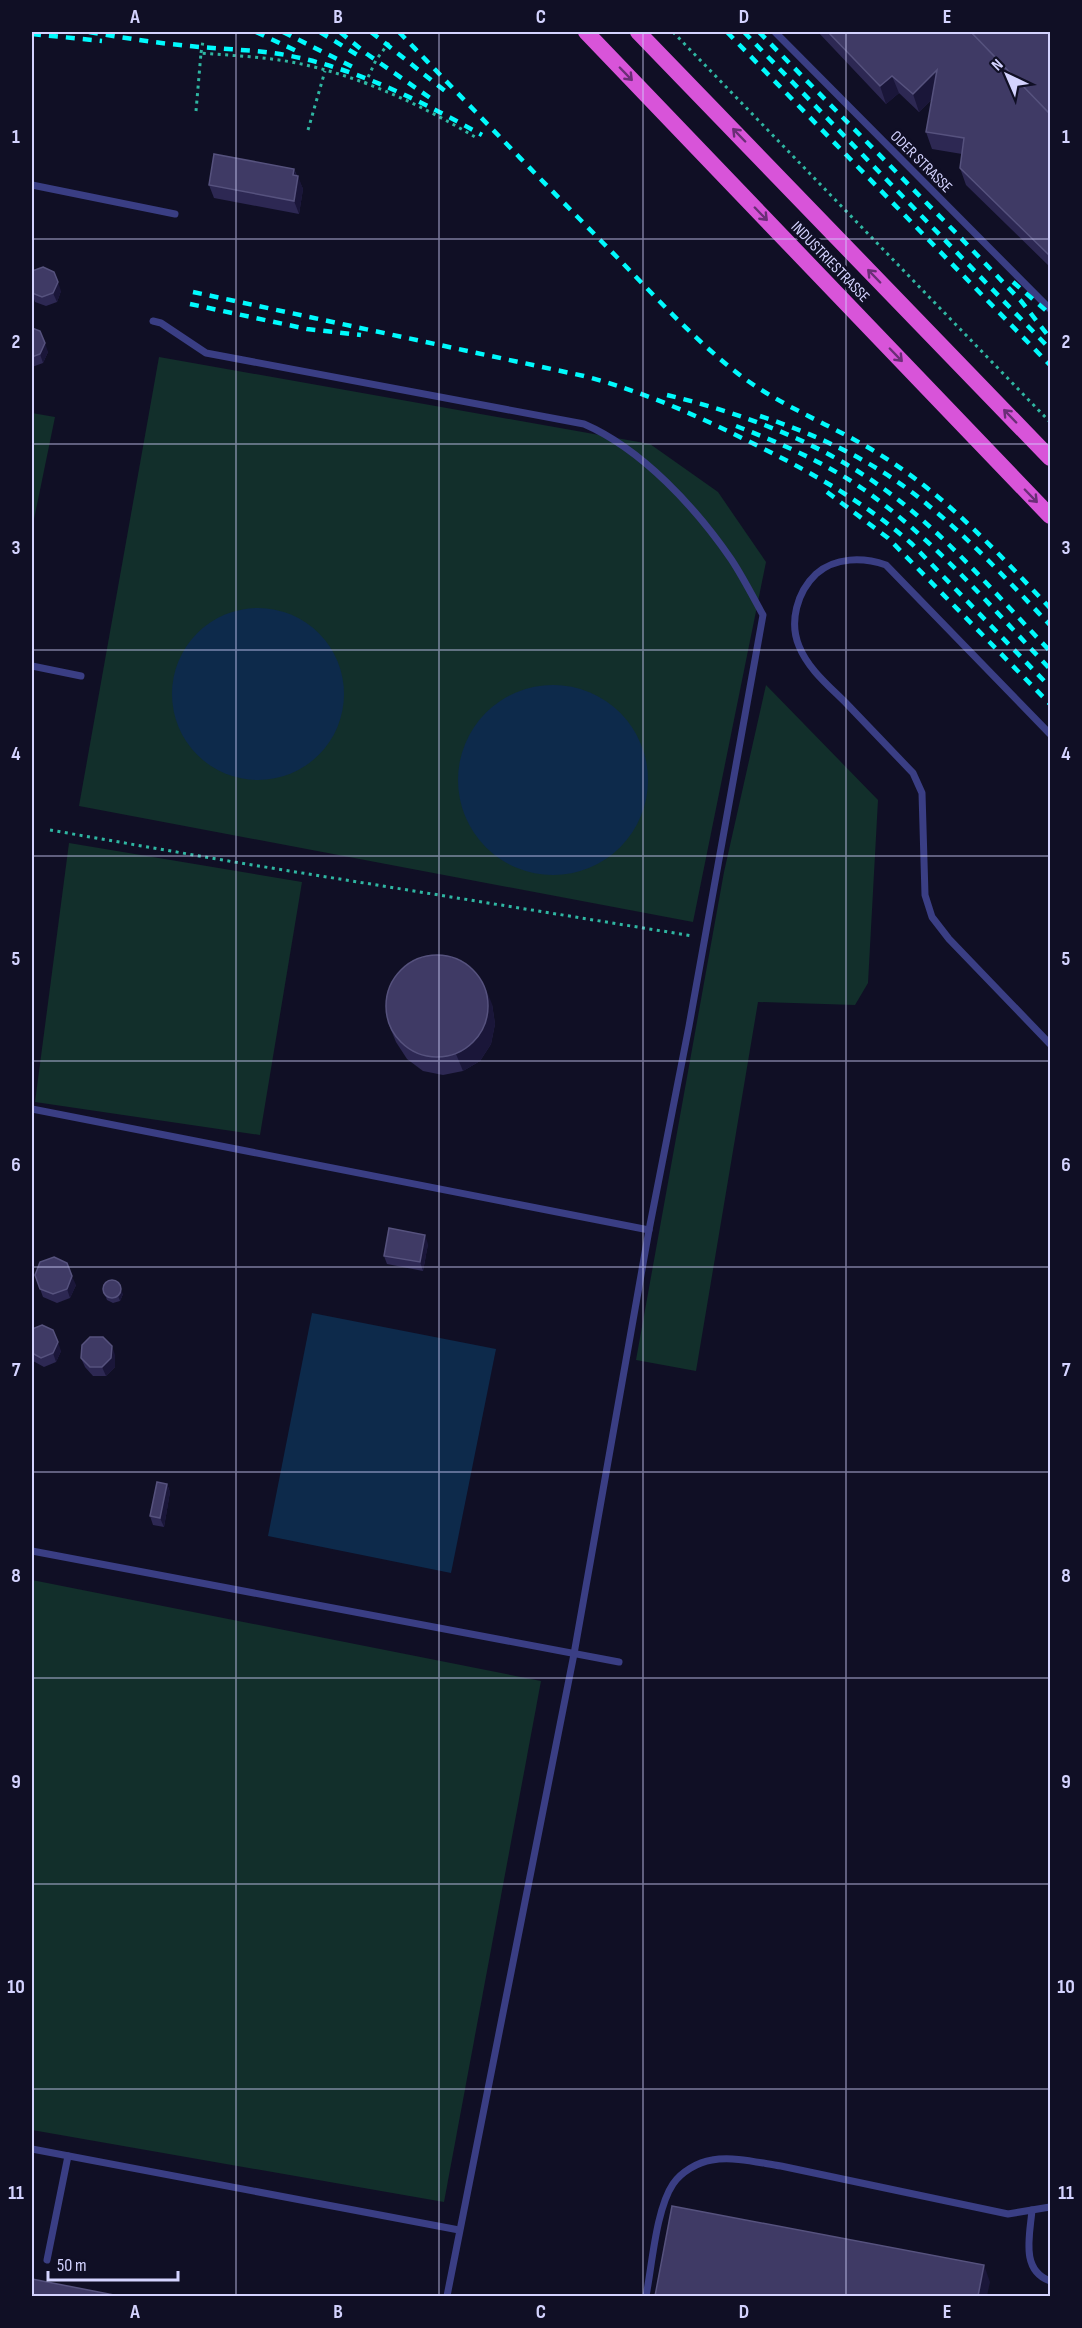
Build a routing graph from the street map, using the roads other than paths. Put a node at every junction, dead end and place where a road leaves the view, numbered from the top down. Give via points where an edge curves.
1 (586, 32) edge
2 (638, 32) edge
3 (775, 32) edge
4 (32, 185) edge
5 (175, 214) dead end
6 (1050, 309) edge
7 (153, 321) dead end
8 (1050, 458) edge
9 (1050, 516) edge
10 (32, 666) edge
11 (81, 676) dead end
12 (1050, 734) edge
13 (1050, 1044) edge
14 (32, 1109) edge
15 (649, 1230) junction
16 (32, 1551) edge
17 (574, 1654) junction
18 (619, 1662) dead end
19 (32, 2150) edge
20 (68, 2156) junction
21 (1050, 2207) edge
22 (1032, 2210) junction
23 (459, 2230) junction
24 (47, 2260) dead end
25 (1050, 2281) edge
26 (447, 2296) edge
27 (646, 2296) edge

1 -> 9 highway, INDUSTRIESTRASSE
8 -> 2 highway, INDUSTRIESTRASSE
3 - 6 lane, ODER STRASSE
4 - 5 lane
7 - 15 lane via 206,353 584,424 601,431 634,454 677,493 711,531 763,615
10 - 11 lane
12 - 13 lane via 886,565 861,559 831,564 816,574 803,591 796,610 799,646 812,668 913,773 922,793 925,895 932,917
14 - 15 lane
15 - 17 lane
16 - 17 lane
17 - 18 lane
17 - 23 lane
19 - 20 lane
20 - 23 lane
20 - 24 lane
21 - 22 lane
22 - 25 lane via 1029,2259 1032,2268
22 - 27 lane via 1008,2214 782,2166 713,2159 682,2175 663,2203
23 - 26 lane

